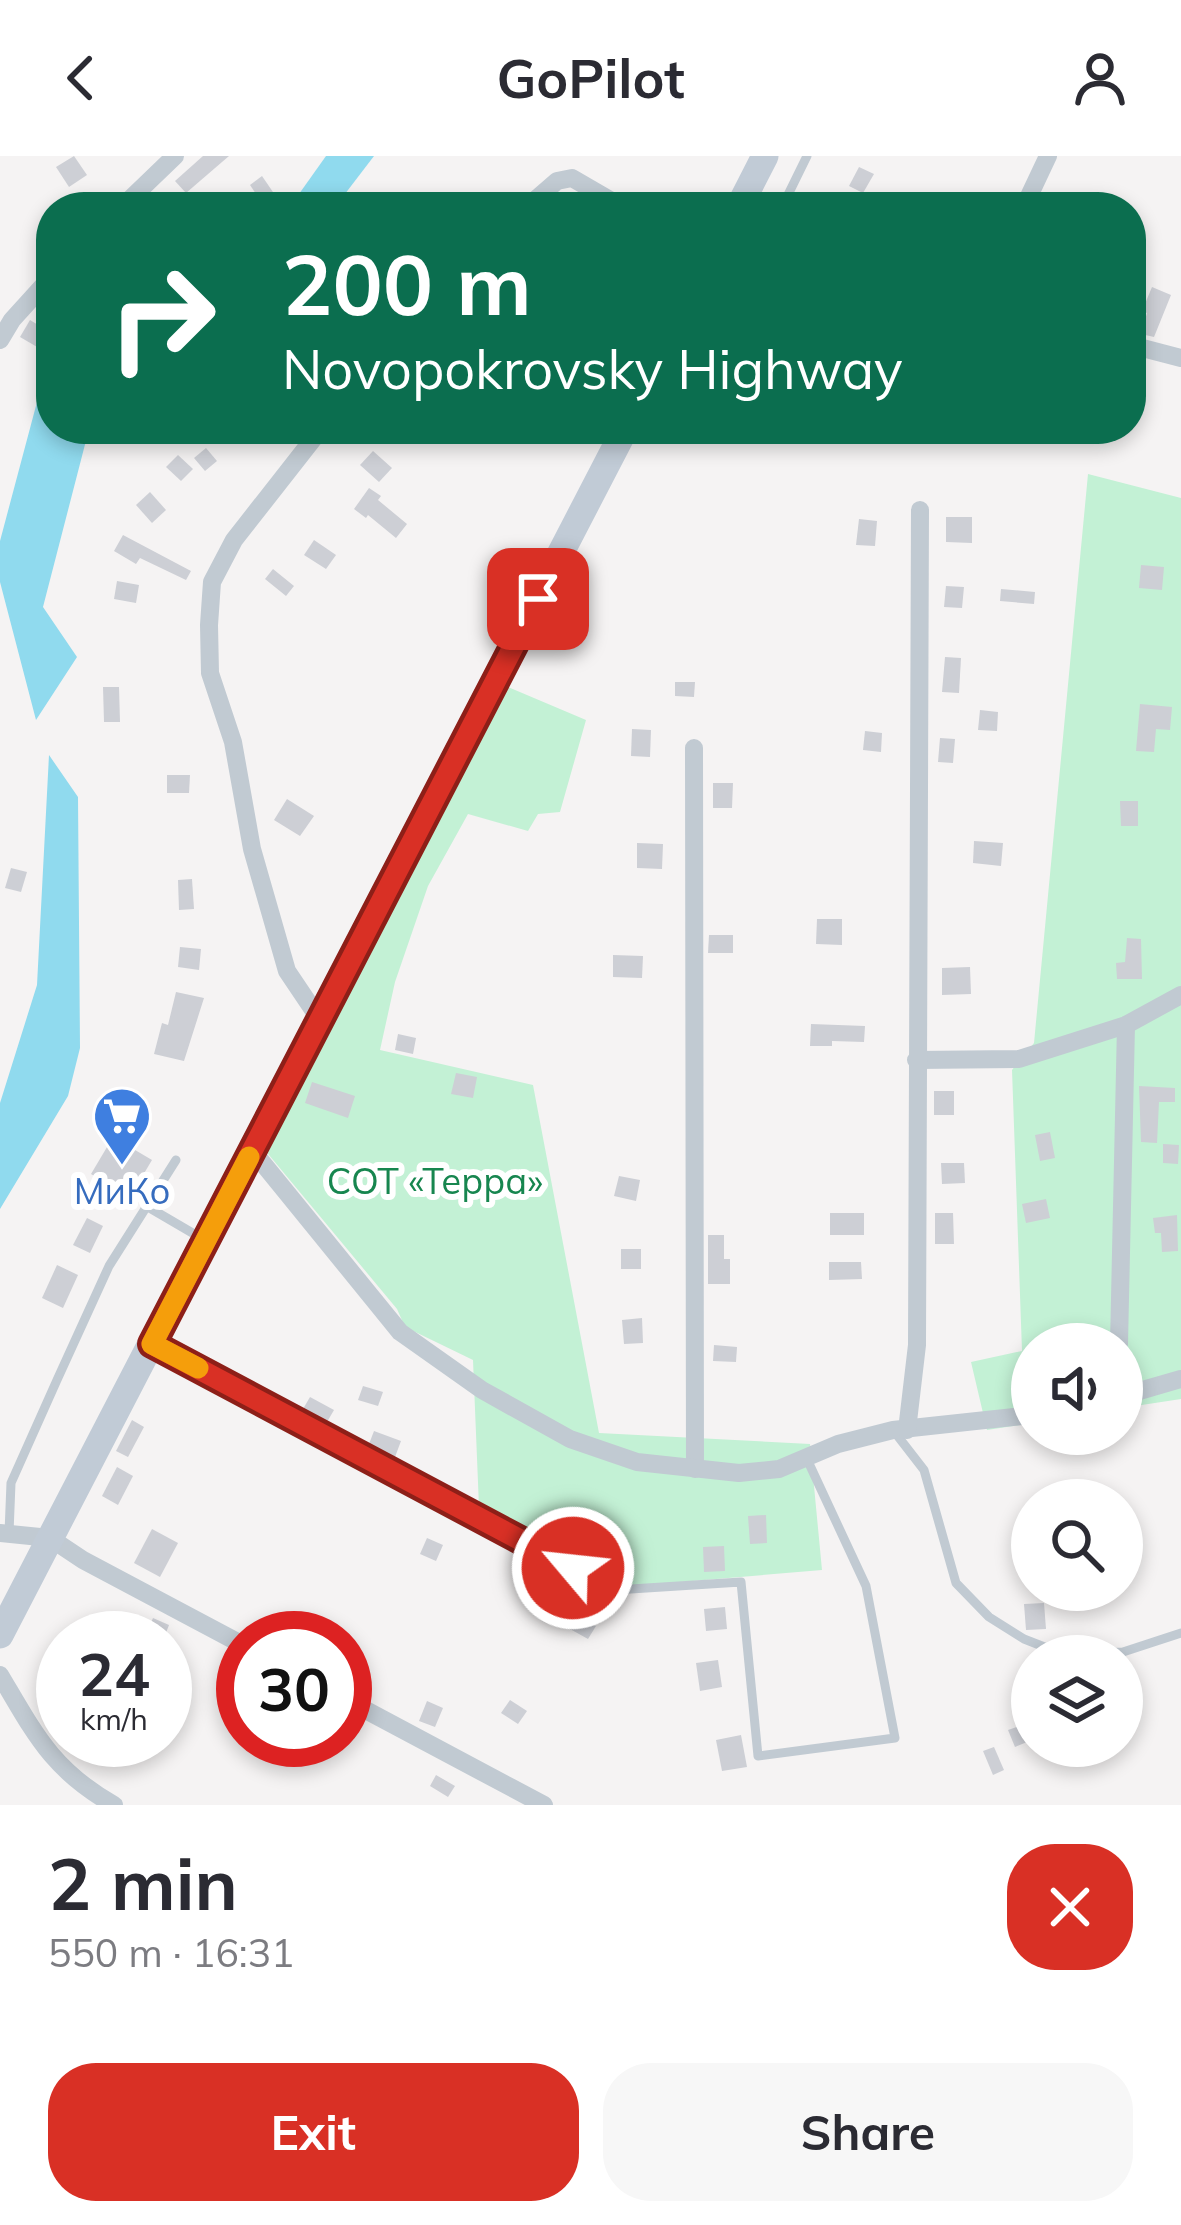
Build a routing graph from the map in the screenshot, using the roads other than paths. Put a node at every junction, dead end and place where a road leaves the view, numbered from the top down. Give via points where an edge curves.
1 (176, 156) edge
2 (765, 156) edge
3 (807, 156) edge
4 (1048, 156) edge
5 (138, 192) edge
6 (544, 192) edge
7 (596, 192) edge
8 (747, 192) edge
9 (789, 192) edge
10 (1031, 192) edge
11 (36, 294) edge
12 (0, 340) edge
13 (1146, 349) edge
14 (1181, 358) edge
15 (310, 444) edge
16 (617, 444) edge
17 (920, 510) dead end
18 (694, 748) dead end
19 (1181, 994) edge
20 (320, 1020) junction
21 (1126, 1025) junction
22 (916, 1060) junction
23 (252, 1150) junction
24 (176, 1160) dead end
25 (148, 1207) junction
26 (205, 1240) junction
27 (1119, 1323) edge
28 (152, 1344) junction
29 (1181, 1379) edge
30 (1143, 1390) edge
31 (1011, 1417) edge
32 (900, 1430) junction
33 (806, 1457) junction
34 (695, 1469) junction
35 (4, 1533) edge
36 (50, 1538) junction
37 (615, 1590) joint
38 (216, 1632) edge
39 (1181, 1633) edge
40 (0, 1635) edge
41 (0, 1675) edge
42 (372, 1714) edge
43 (113, 1805) edge
44 (544, 1805) edge

1 - 5 street
2 - 8 main road
3 - 9 lane
4 - 10 street
6 - 7 street via 572,178
11 - 12 street
13 - 14 street
15 - 20 street via 234,540 212,582 209,625 210,674 252,849 287,970
16 - 20 main road
17 - 22 street
18 - 34 street
19 - 21 street
20 - 23 main road
21 - 22 street via 1018,1059
21 - 27 street
22 - 32 street via 917,1345
23 - 26 main road
23 - 34 street via 400,1333 425,1353 570,1439 637,1462
24 - 25 lane
25 - 26 lane
25 - 35 lane via 109,1266 11,1483
26 - 28 main road
28 - 36 main road
28 - 37 street
29 - 30 street
31 - 32 street
32 - 33 street
32 - 39 lane via 924,1470 956,1583 989,1617 1065,1654 1123,1652
33 - 34 street via 740,1474
33 - 37 lane via 866,1586 895,1738 758,1756 741,1582
35 - 36 street
36 - 38 street
36 - 40 main road
41 - 43 street via 50,1757
42 - 44 street

